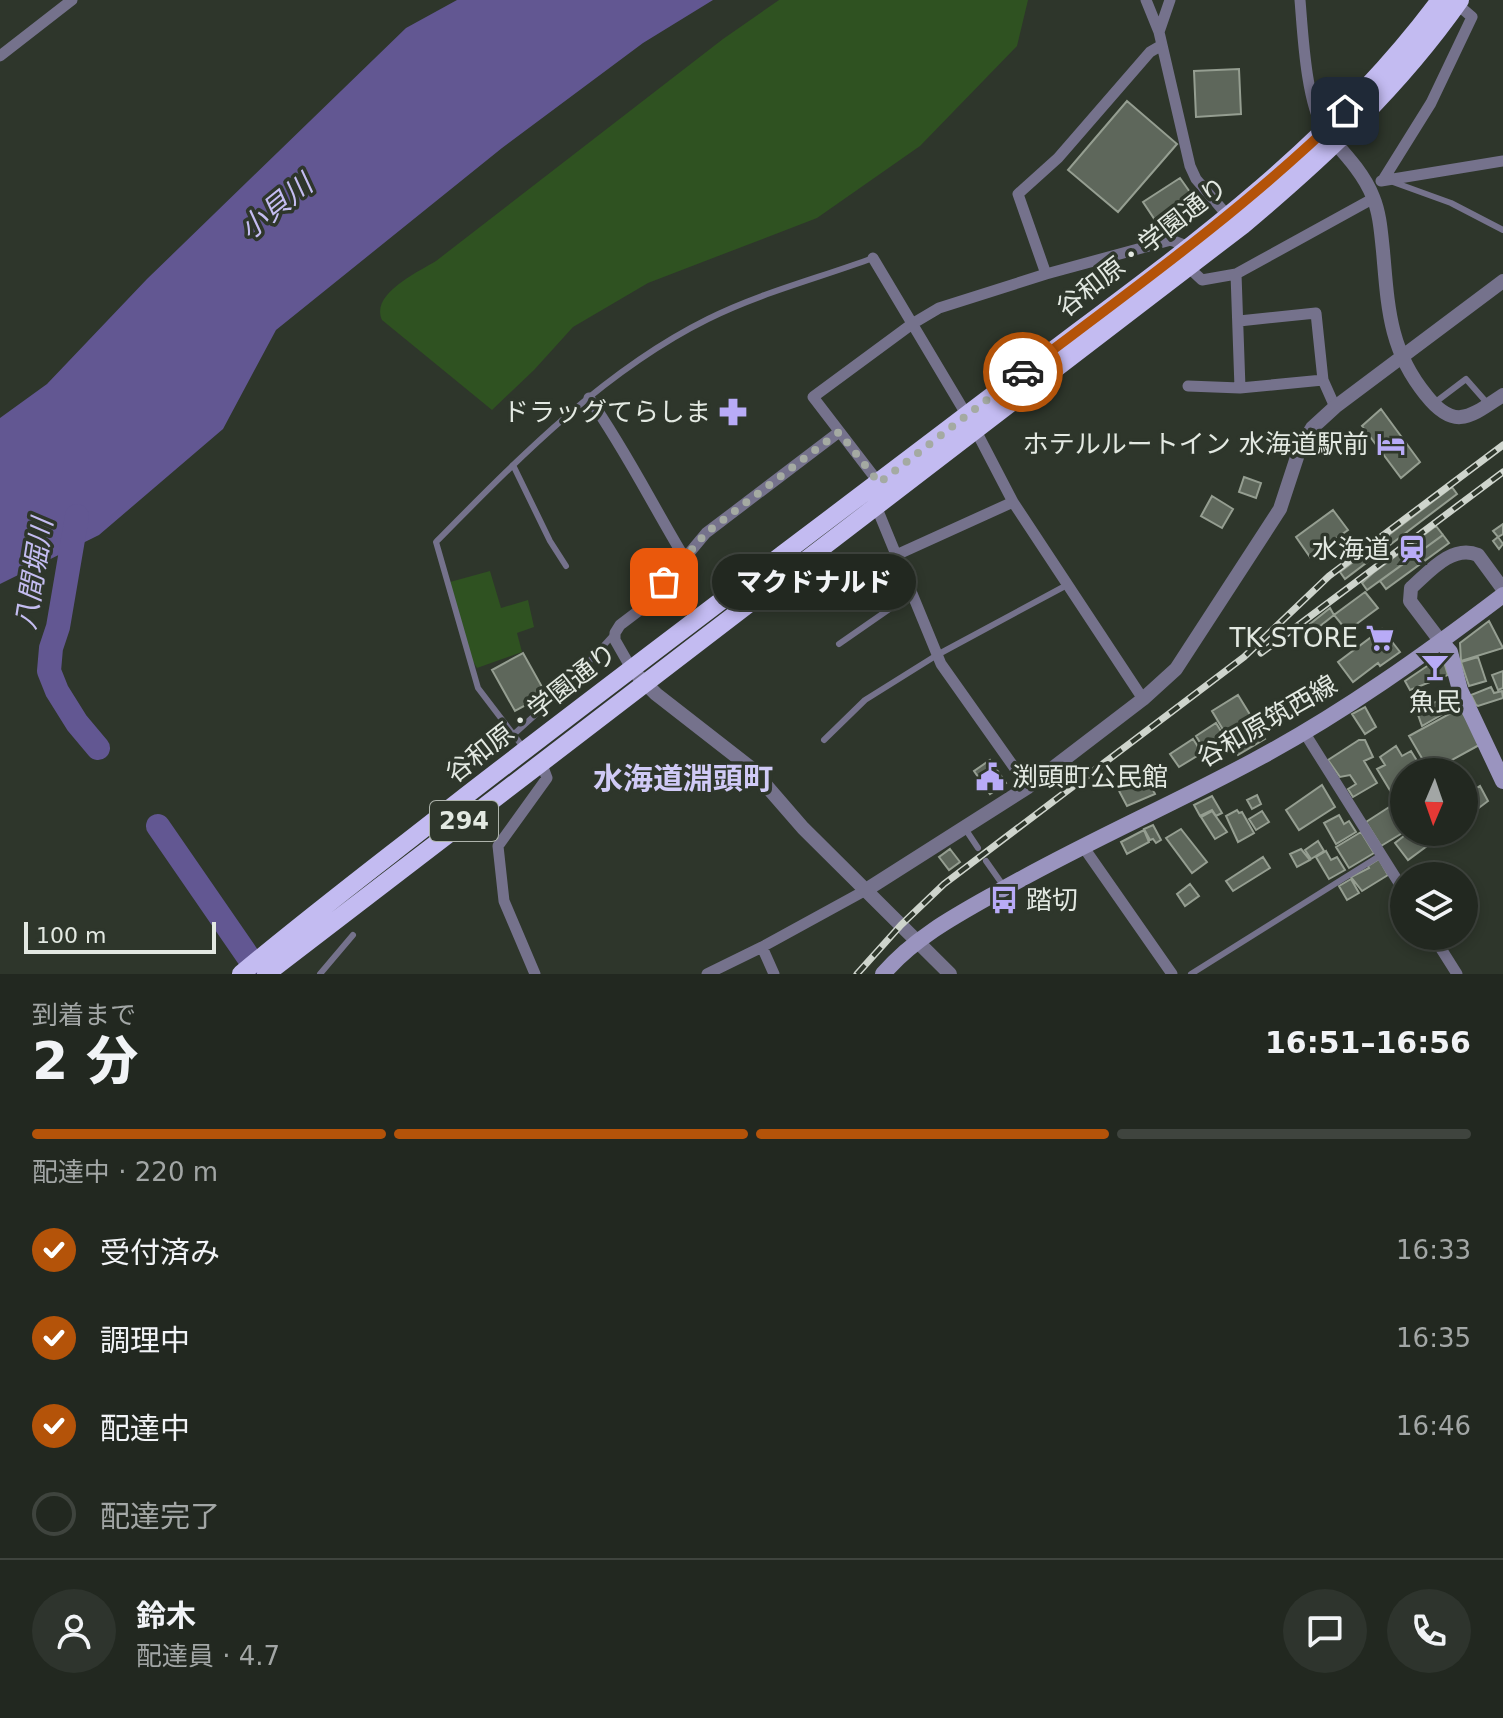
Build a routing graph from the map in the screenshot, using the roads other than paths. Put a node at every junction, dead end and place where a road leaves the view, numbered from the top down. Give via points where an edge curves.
1 (72, 0) edge
2 (1146, 0) edge
3 (1170, 0) edge
4 (1300, 0) edge
5 (1452, 1) edge
6 (1159, 32) junction
7 (1162, 45) junction
8 (0, 56) edge
9 (1330, 138) junction
10 (1503, 161) edge
11 (1383, 180) junction
12 (1370, 191) junction
13 (1227, 215) junction
14 (1503, 230) edge
15 (1189, 247) junction
16 (873, 258) joint
17 (1187, 266) junction
18 (1046, 274) junction
19 (1236, 274) junction
20 (1503, 281) edge
21 (1239, 321) junction
22 (912, 324) junction
23 (1402, 359) junction
24 (1323, 380) junction
25 (1188, 386) dead end
26 (1240, 388) junction
27 (1503, 395) edge
28 (589, 398) junction
29 (1433, 404) junction
30 (1489, 404) junction
31 (1335, 407) junction
32 (970, 422) junction
33 (839, 432) junction
34 (513, 465) junction
35 (879, 483) junction
36 (1013, 502) junction
37 (876, 506) junction
38 (894, 556) junction
39 (684, 557) junction
40 (566, 566) dead end
41 (1067, 585) junction
42 (1503, 589) edge
43 (911, 594) junction
44 (1503, 595) edge
45 (615, 633) junction
46 (1441, 642) junction
47 (839, 644) dead end
48 (937, 655) junction
49 (631, 668) junction
50 (644, 683) junction
51 (1143, 699) junction
52 (1304, 732) junction
53 (824, 740) dead end
54 (519, 743) junction
55 (541, 762) junction
56 (1503, 781) edge
57 (1028, 787) junction
58 (964, 827) junction
59 (1082, 845) junction
60 (978, 848) dead end
61 (1381, 855) junction
62 (986, 861) dead end
63 (1390, 869) edge
64 (1005, 888) junction
65 (866, 890) junction
66 (353, 935) dead end
67 (917, 942) junction
68 (762, 947) junction
69 (1442, 950) edge
70 (280, 951) junction
71 (241, 974) edge
72 (266, 974) edge
73 (320, 974) edge
74 (535, 974) edge
75 (707, 974) edge
76 (774, 974) edge
77 (883, 974) edge
78 (950, 974) edge
79 (1172, 974) edge
80 (1191, 974) edge
81 (1457, 974) edge

1 - 8 street
2 - 6 street
3 - 6 street
4 - 9 street via 1318,122
5 - 9 highway, 谷和原・学園通り / 294 via 1387,92
5 - 11 street via 1472,17 1431,103
6 - 7 street
7 - 13 street via 1190,166
7 - 18 street via 1018,194
9 - 12 street
9 - 13 highway, 谷和原・学園通り / 294
9 - 17 highway, 谷和原・学園通り / 294 via 1243,225
10 - 11 street
11 - 12 street
11 - 14 lane via 1451,203
12 - 19 street
12 - 23 street via 1380,221 1391,326
13 - 15 highway, 谷和原・学園通り / 294
15 - 18 street via 1171,240
15 - 32 highway, 谷和原・学園通り / 294
16 - 22 street
16 - 28 lane via 707,320 648,354
17 - 19 street via 1202,280
17 - 32 highway, 谷和原・学園通り / 294
18 - 22 street via 939,308
19 - 21 street
20 - 23 street
21 - 24 street via 1316,313
21 - 26 street
22 - 32 street
22 - 33 street via 813,397
23 - 29 street
23 - 31 street
24 - 26 street
24 - 31 street
25 - 26 street
27 - 30 street
28 - 34 lane
28 - 39 street via 620,442
29 - 30 street via 1455,418
29 - 30 lane via 1466,379
31 - 51 street via 1300,448 1280,509 1192,647
32 - 35 highway, 谷和原・学園通り / 294
32 - 36 street
32 - 37 highway, 谷和原・学園通り / 294
33 - 35 street
33 - 39 street via 706,533
34 - 40 lane
34 - 54 lane via 436,542 478,688
35 - 49 highway, 谷和原・学園通り / 294
36 - 38 street
36 - 41 street
37 - 38 street
37 - 50 highway, 谷和原・学園通り / 294
38 - 43 street
39 - 45 street via 645,606
41 - 48 lane
41 - 51 street
42 - 46 street via 1478,555 1460,552 1411,588 1410,601
43 - 47 lane
43 - 48 street
44 - 46 main road, 谷和原筑西線
45 - 49 street
45 - 54 lane
46 - 52 main road, 谷和原筑西線
46 - 56 main road via 1450,652 1460,690
48 - 53 lane via 865,700
48 - 57 street
49 - 50 street
49 - 54 highway, 谷和原・学園通り / 294
50 - 55 highway, 谷和原・学園通り / 294
50 - 65 street via 751,768
51 - 57 street
52 - 59 main road, 谷和原筑西線
52 - 61 street
54 - 70 highway, 谷和原・学園通り / 294
55 - 70 highway, 谷和原・学園通り / 294
55 - 74 street via 547,778 498,846 504,901
57 - 58 street
58 - 60 lane
58 - 65 street
59 - 64 main road, 谷和原筑西線
59 - 79 street
61 - 63 street
61 - 80 lane
62 - 64 lane
64 - 67 main road, 谷和原筑西線
65 - 67 street
65 - 68 street
66 - 73 lane
67 - 77 main road, 谷和原筑西線
67 - 78 street
68 - 75 street
68 - 76 street
69 - 81 street
70 - 71 highway, 谷和原・学園通り / 294
70 - 72 highway, 谷和原・学園通り / 294

